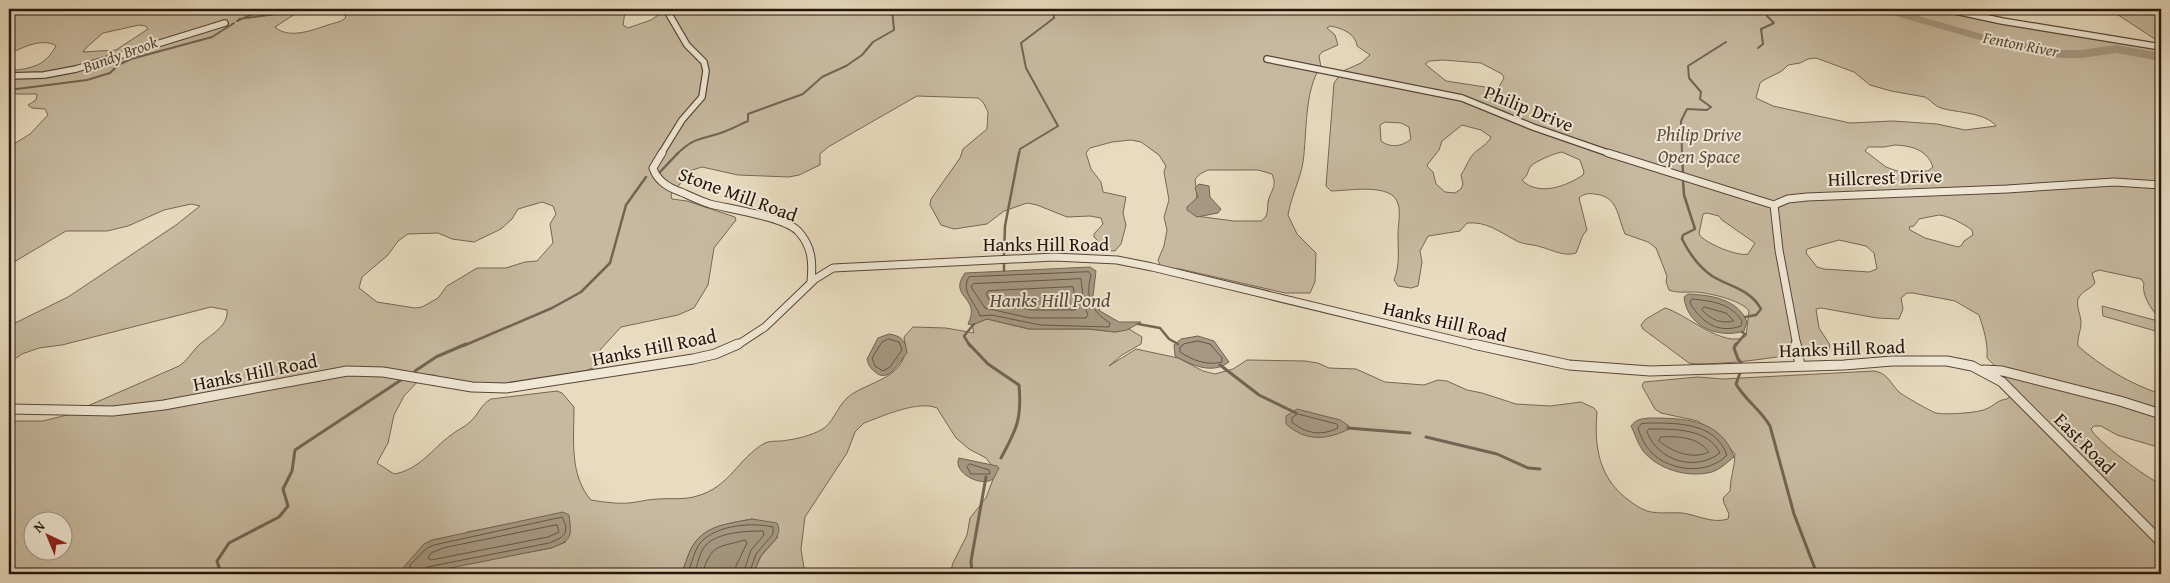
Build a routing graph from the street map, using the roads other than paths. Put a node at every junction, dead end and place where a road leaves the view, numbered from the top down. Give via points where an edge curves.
1 (666, 9) edge
2 (1946, 9) edge
3 (225, 23) dead end
4 (2161, 47) edge
5 (1267, 59) dead end
6 (9, 76) edge
7 (2161, 185) edge
8 (1774, 205) junction
9 (813, 261) junction
10 (833, 268) junction
11 (810, 281) junction
12 (1800, 366) junction
13 (1983, 370) junction
14 (9, 409) edge
15 (2161, 414) edge
16 (2161, 542) edge

1 - 9 street, Stone Mill Road via 687,45 704,62 705,87 699,102 682,120 656,162 653,168 655,175 670,188 707,203 790,226 803,237
2 - 4 street
3 - 6 street via 74,70 33,78
5 - 8 street, Philip Drive via 1462,98 1561,138
7 - 8 street, Hillcrest Drive via 2113,181 2034,188 1807,197 1788,199
8 - 12 street via 1779,263 1794,322
9 - 10 street
9 - 11 street
10 - 11 street, Hanks Hill Road
10 - 12 street, Hanks Hill Road via 1054,257 1117,260 1569,365 1650,371
11 - 14 street, Hanks Hill Road via 769,324 744,343 715,354 599,375 492,388 462,386 367,369 113,411
12 - 13 street, Hanks Hill Road via 1947,361
13 - 15 street, Hanks Hill Road via 2002,370
13 - 16 street, East Road via 2002,382

